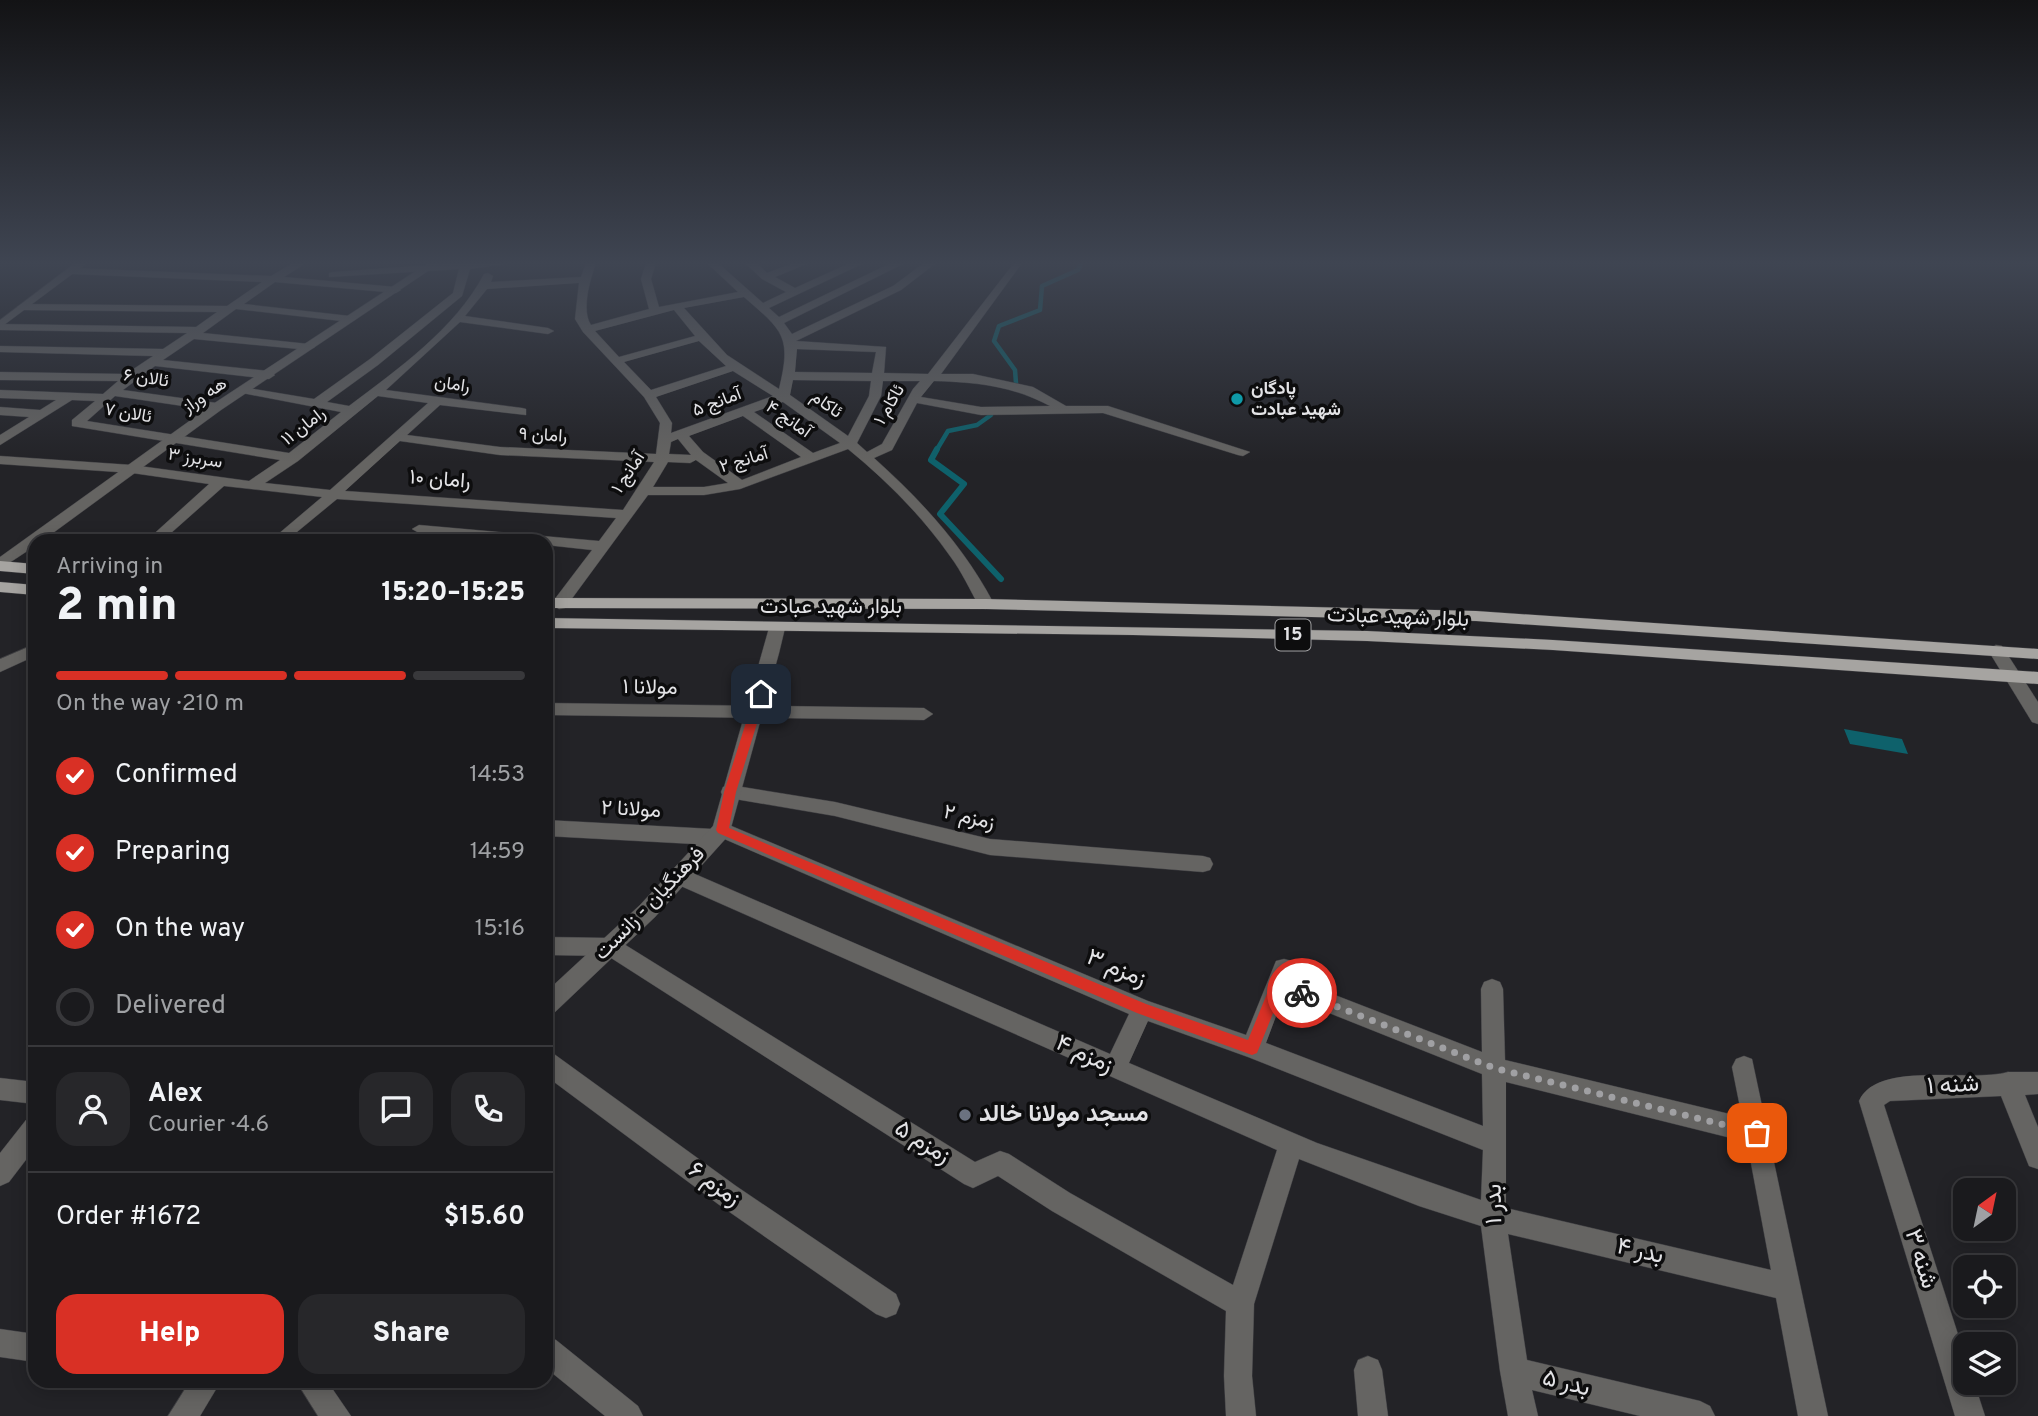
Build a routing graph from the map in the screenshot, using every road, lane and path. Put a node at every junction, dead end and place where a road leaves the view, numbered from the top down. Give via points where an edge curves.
1 (95, 329) edge
2 (200, 329) edge
3 (336, 329) edge
4 (416, 329) edge
5 (448, 329) edge
6 (534, 329) edge
7 (590, 329) edge
8 (696, 329) edge
9 (781, 329) edge
10 (815, 329) edge
11 (969, 329) edge
12 (587, 330) joint
13 (548, 331) dead end
14 (196, 332) junction
15 (702, 337) junction
16 (791, 342) junction
17 (309, 347) junction
18 (0, 349) edge
19 (165, 353) junction
20 (616, 361) junction
21 (152, 362) junction
22 (736, 366) junction
23 (268, 375) junction
24 (0, 376) edge
25 (787, 376) junction
26 (878, 376) junction
27 (933, 377) junction
28 (129, 378) junction
29 (246, 390) junction
30 (376, 392) junction
31 (0, 394) edge
32 (108, 395) junction
33 (649, 395) junction
34 (783, 397) junction
35 (67, 398) junction
36 (913, 399) junction
37 (438, 400) junction
38 (317, 404) junction
39 (217, 407) junction
40 (1066, 409) junction
41 (0, 411) edge
42 (354, 411) junction
43 (744, 411) junction
44 (523, 412) dead end
45 (42, 414) junction
46 (682, 436) junction
47 (396, 437) junction
48 (174, 440) junction
49 (664, 440) junction
50 (0, 441) edge
51 (850, 444) junction
52 (1243, 452) dead end
53 (866, 457) junction
54 (293, 458) junction
55 (811, 458) junction
56 (690, 459) dead end
57 (0, 460) edge
58 (662, 460) junction
59 (132, 469) junction
60 (219, 482) junction
61 (740, 485) junction
62 (251, 486) junction
63 (644, 491) junction
64 (331, 494) junction
65 (625, 514) junction
66 (419, 529) dead end
67 (43, 534) edge
68 (161, 534) edge
69 (286, 534) edge
70 (472, 534) edge
71 (553, 542) edge
72 (28, 545) edge
73 (602, 546) junction
74 (0, 565) edge
75 (28, 568) edge
76 (0, 587) edge
77 (28, 589) edge
78 (553, 602) edge
79 (553, 603) edge
80 (986, 604) junction
81 (1476, 616) junction
82 (553, 623) edge
83 (776, 628) junction
84 (1483, 641) junction
85 (1996, 650) junction
86 (28, 652) edge
87 (2038, 654) edge
88 (0, 666) edge
89 (2015, 677) junction
90 (2038, 678) edge
91 (553, 709) edge
92 (754, 712) junction
93 (924, 714) dead end
94 (2038, 718) edge
95 (730, 792) junction
96 (553, 828) edge
97 (718, 833) junction
98 (1203, 864) dead end
99 (681, 877) junction
100 (553, 946) edge
101 (611, 947) junction
102 (1492, 989) dead end
103 (553, 1000) edge
104 (1142, 1009) junction
105 (1252, 1048) junction
106 (553, 1067) edge
107 (1744, 1067) dead end
108 (1494, 1068) junction
109 (1115, 1069) junction
110 (2008, 1083) junction
111 (2038, 1083) edge
112 (0, 1089) edge
113 (28, 1092) edge
114 (1871, 1101) joint
115 (1757, 1133) junction
116 (28, 1137) edge
117 (1496, 1143) junction
118 (1291, 1144) junction
119 (2038, 1157) edge
120 (0, 1173) edge
121 (1493, 1217) junction
122 (1787, 1287) junction
123 (886, 1304) dead end
124 (1240, 1304) junction
125 (0, 1343) edge
126 (28, 1347) edge
127 (553, 1356) edge
128 (1368, 1370) dead end
129 (1514, 1371) junction
130 (202, 1388) edge
131 (315, 1388) edge
132 (183, 1416) edge
133 (337, 1416) edge
134 (628, 1416) edge
135 (1241, 1416) edge
136 (1373, 1416) edge
137 (1524, 1416) edge
138 (1700, 1416) edge
139 (1812, 1416) edge
140 (1970, 1416) edge

1 - 14 street
2 - 14 street
3 - 17 street, هه وراز
4 - 38 street
5 - 30 street, رامان ۱۱
6 - 13 street
7 - 12 street
8 - 15 street, ئاکام
9 - 16 street
10 - 16 street
11 - 27 street, ئاکام ۱
12 - 20 street, آمانج ۱
14 - 17 street
14 - 19 street
15 - 20 street
15 - 22 street, ئاکام
16 - 25 street
16 - 26 street via 882,349
17 - 23 street, هه وراز
18 - 19 street
19 - 21 street
20 - 33 street, آمانج ۱
21 - 23 street
21 - 28 street
22 - 33 street
22 - 34 street, ئاکام
23 - 29 street, هه وراز
24 - 28 street
25 - 26 street
25 - 34 street
26 - 27 street
26 - 51 street via 875,396
27 - 36 street, ئاکام ۱
27 - 40 street via 973,378 1028,390
28 - 32 street
29 - 38 street
29 - 39 street, هه وراز
30 - 37 street, رامان
30 - 42 street, رامان ۱۱
31 - 35 street, ئالان ۶
32 - 35 street, ئالان ۶
32 - 39 street, ئالان ۶
32 - 48 street, ئالان ۷ via 77,424
33 - 49 street, آمانج ۱ via 666,423
34 - 43 street, آمانج ۵
34 - 51 street, ئاکام
35 - 45 street
36 - 40 street via 981,411
36 - 53 street, ئاکام ۱ via 887,447
37 - 44 street, رامان
37 - 47 street
38 - 42 street
39 - 48 street, هه وراز
40 - 52 street via 1104,409
41 - 45 street
42 - 54 street, رامان ۱۱
43 - 46 street, آمانج ۵
43 - 55 street, آمانج ۴
45 - 50 street
46 - 49 street, آمانج ۵
46 - 61 street via 698,455
47 - 58 street, رامان ۹ via 500,451
47 - 64 street
48 - 54 street, ئالان ۷
48 - 59 street, هه وراز
49 - 58 street, آمانج ۱
51 - 53 street, ئاکام
51 - 55 street, آمانج ۲
53 - 80 street, ئاکام via 935,528 977,584
54 - 62 street, رامان ۱۱
55 - 61 street, آمانج ۲
56 - 58 street, رامان ۹
57 - 59 street, سربرز ۳
58 - 63 street, آمانج ۱
59 - 60 street, سربرز ۳
59 - 67 street, هه وراز
60 - 62 street, سربرز ۳
60 - 68 street
61 - 63 street, آمانج ۲ via 704,491
62 - 64 street, رامان ۱۰
63 - 65 street, آمانج ۱
64 - 65 street, رامان ۱۰
64 - 69 street
65 - 73 street, آمانج ۱
66 - 70 street
71 - 73 street
72 - 74 street, هه وراز
73 - 78 street, آمانج ۱
74 - 75 main road
76 - 77 main road
79 - 80 main road, بلوار شهید عبادت / 15
80 - 81 main road, بلوار شهید عبادت / 15
81 - 84 main road
81 - 85 main road, بلوار شهید عبادت / 15
82 - 83 main road, بلوار شهید عبادت / 15
83 - 84 main road, بلوار شهید عبادت / 15 via 1057,628
83 - 92 street, فرهنگیان - زانست
84 - 89 main road, بلوار شهید عبادت / 15
85 - 87 main road, بلوار شهید عبادت / 15
85 - 89 street
86 - 88 street
89 - 90 main road, بلوار شهید عبادت / 15
89 - 94 street
91 - 92 street, مولانا ۱
92 - 93 street, مولانا ۱
92 - 95 street, فرهنگیان - زانست
95 - 97 street, فرهنگیان - زانست
95 - 98 street, زمزم ۲ via 835,809 990,847
96 - 97 street, مولانا ۲
97 - 99 street, فرهنگیان - زانست
97 - 104 street, زمزم ۳
99 - 101 street, فرهنگیان - زانست
99 - 109 street, زمزم ۴
100 - 101 street
101 - 103 street, فرهنگیان - زانست
101 - 124 street, زمزم ۵ via 973,1175 1000,1163
102 - 108 street, بدر ۱
104 - 105 street, زمزم ۳
104 - 109 street
105 - 108 street via 1281,976
105 - 117 street, زمزم ۳
106 - 123 street, زمزم ۶
107 - 115 street
108 - 115 street
108 - 117 street, بدر ۱
109 - 118 street, زمزم ۴
110 - 111 street, شنه ۱
110 - 114 street, شنه ۱ via 1886,1090
110 - 119 street
112 - 113 street
114 - 140 street, شنه ۳
115 - 122 street
116 - 120 street
117 - 121 street, بدر ۱
118 - 121 street, زمزم ۴ via 1419,1194
118 - 124 street
121 - 122 street, بدر ۴
121 - 129 street, بدر ۱
122 - 139 street
124 - 135 street
125 - 126 street
127 - 134 street
128 - 136 street
129 - 137 street, بدر ۱
129 - 138 street, بدر ۵
130 - 132 street
131 - 133 street

